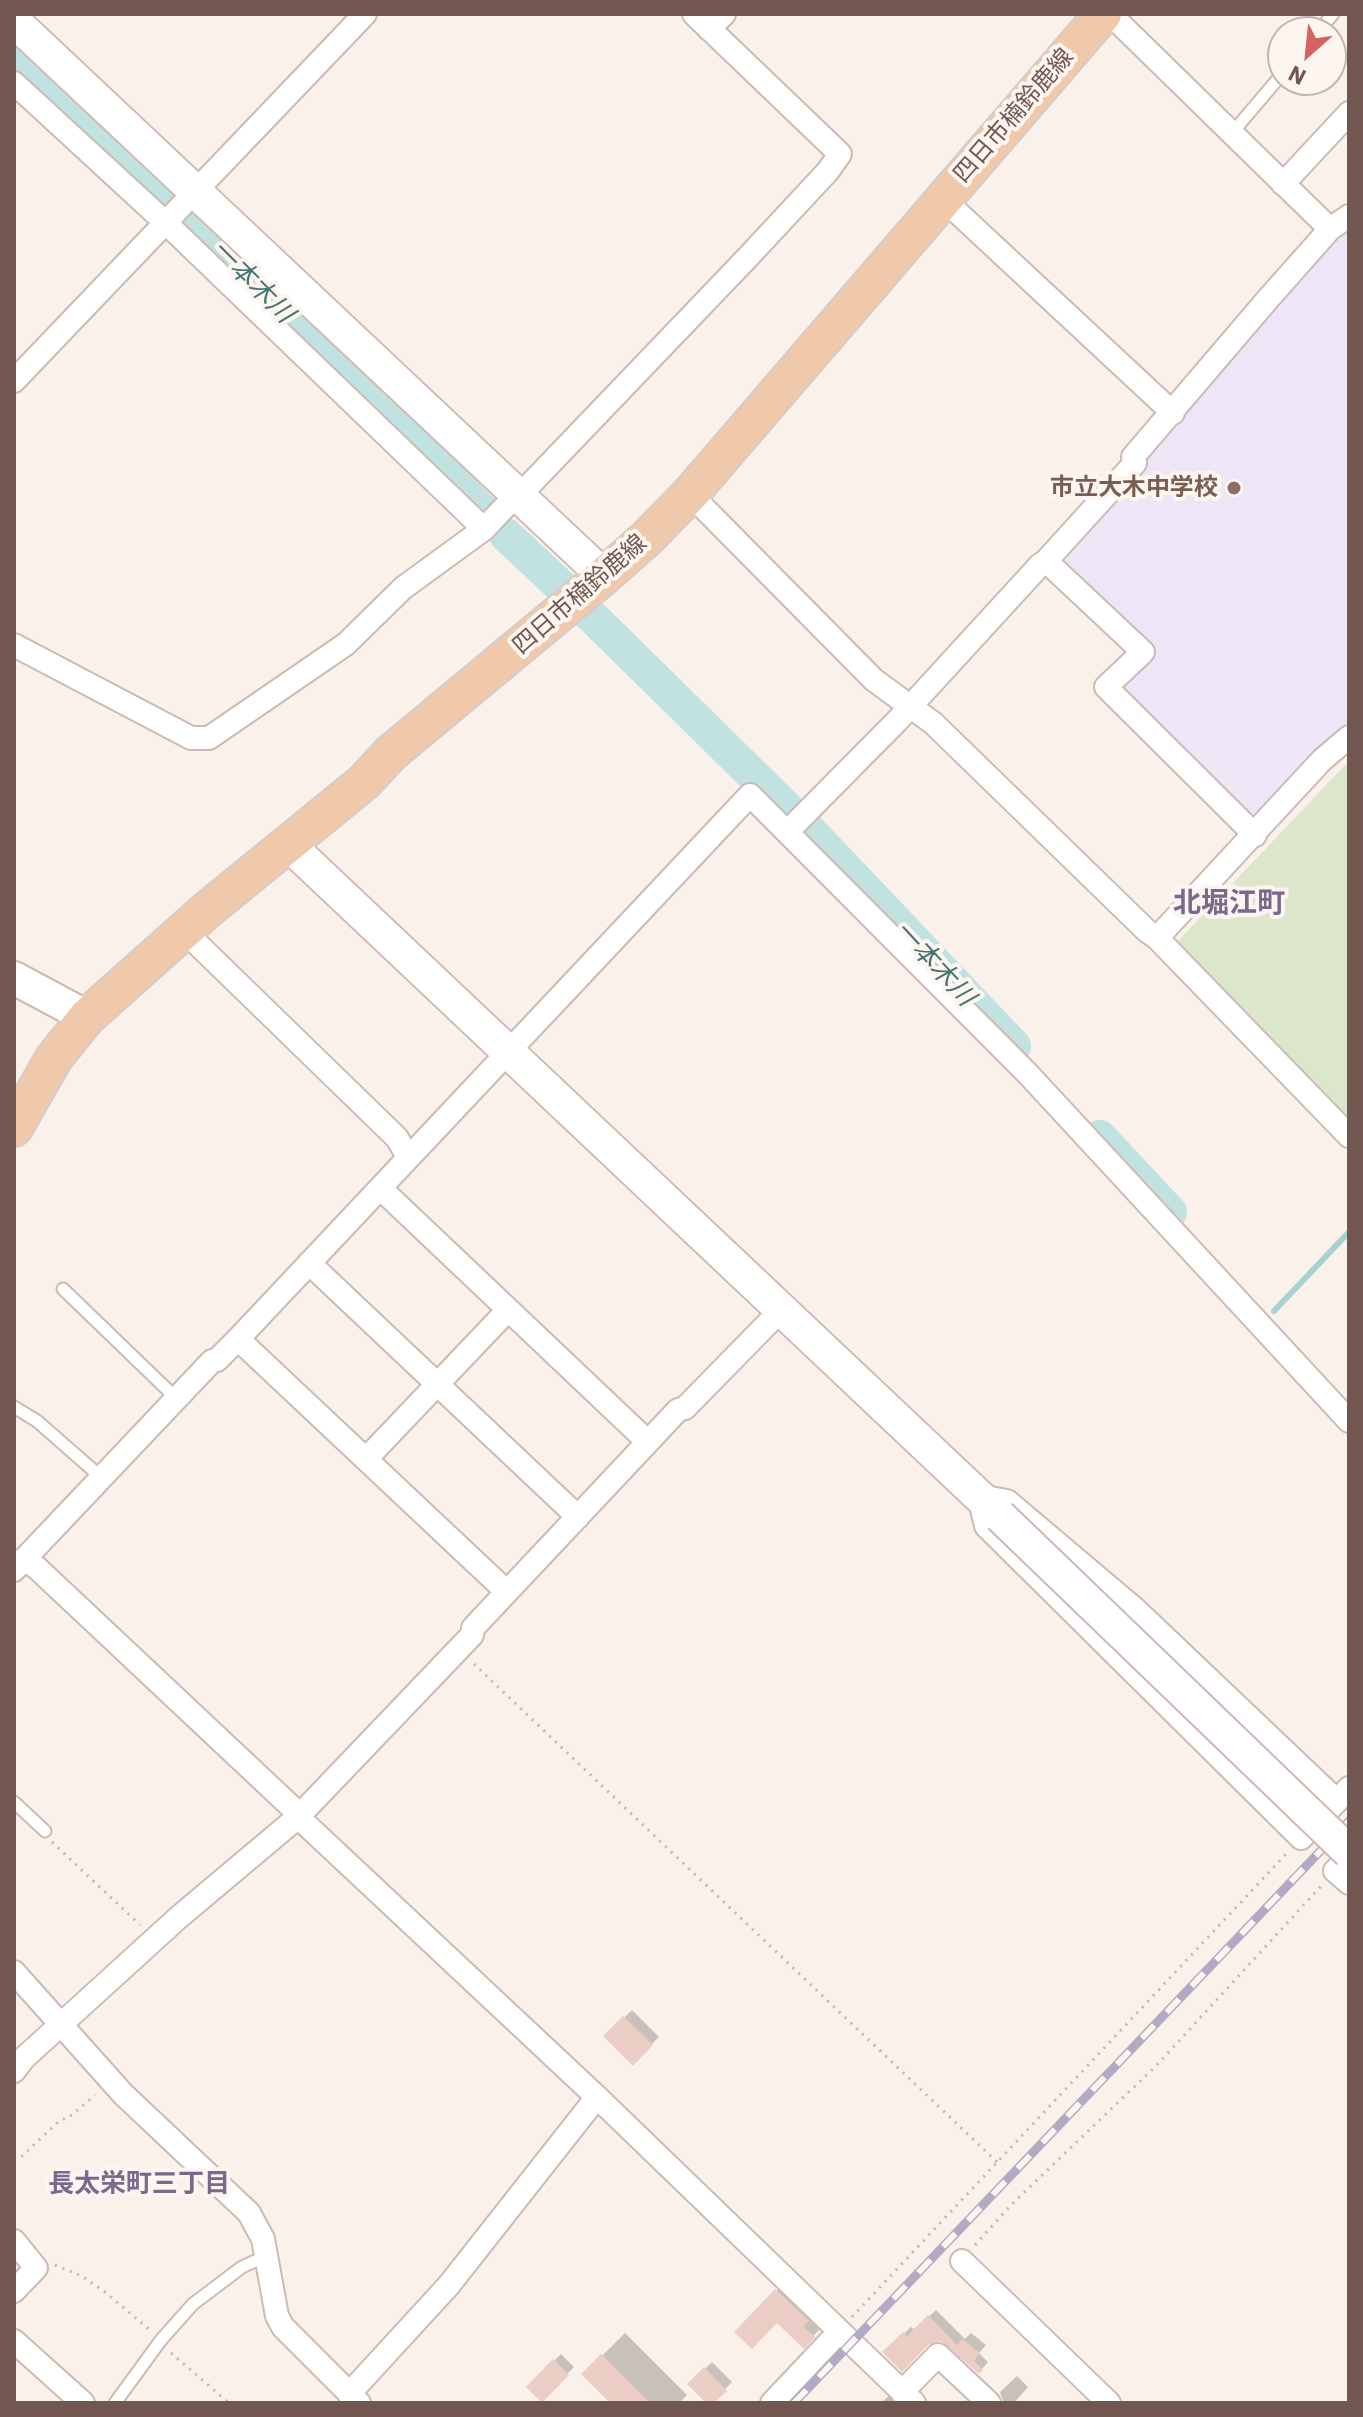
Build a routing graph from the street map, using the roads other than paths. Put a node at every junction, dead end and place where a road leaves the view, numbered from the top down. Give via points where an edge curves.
1 (365, 14) edge
2 (1103, 14) edge
3 (1110, 14) edge
4 (709, 19) edge
5 (14, 21) edge
6 (14, 83) edge
7 (1267, 92) edge
8 (1349, 113) edge
9 (1232, 133) junction
10 (1283, 184) junction
11 (195, 192) junction
12 (942, 198) junction
13 (1340, 222) edge
14 (166, 223) junction
15 (14, 381) edge
16 (1173, 413) junction
17 (519, 494) junction
18 (690, 494) junction
19 (484, 529) junction
20 (1046, 561) junction
21 (604, 576) junction
22 (14, 645) edge
23 (908, 707) junction
24 (1349, 737) edge
25 (787, 832) junction
26 (1255, 835) junction
27 (289, 845) junction
28 (184, 931) junction
29 (1157, 938) junction
30 (14, 978) edge
31 (87, 1017) junction
32 (507, 1052) junction
33 (14, 1128) edge
34 (1349, 1136) edge
35 (408, 1157) junction
36 (380, 1188) junction
37 (309, 1263) junction
38 (63, 1289) dead end
39 (508, 1310) junction
40 (781, 1310) junction
41 (238, 1339) junction
42 (438, 1384) junction
43 (177, 1399) junction
44 (14, 1407) edge
45 (1349, 1421) edge
46 (648, 1442) junction
47 (366, 1459) junction
48 (102, 1479) junction
49 (989, 1506) junction
50 (578, 1517) junction
51 (19, 1565) edge
52 (507, 1592) junction
53 (1343, 1794) edge
54 (14, 1802) edge
55 (299, 1816) junction
56 (45, 1831) road end
57 (1346, 1866) edge
58 (14, 1972) edge
59 (61, 2024) junction
60 (14, 2071) edge
61 (597, 2097) junction
62 (14, 2241) edge
63 (266, 2256) junction
64 (962, 2261) road end
65 (14, 2291) edge
66 (839, 2332) junction
67 (14, 2341) edge
68 (908, 2398) edge
69 (353, 2400) edge
70 (83, 2403) edge
71 (115, 2403) edge
72 (772, 2403) edge
73 (989, 2403) edge
74 (1109, 2403) edge

1 - 11 street
2 - 12 main road, 四日市楠鈴鹿線
3 - 9 street
4 - 17 street via 840,154
5 - 11 street
6 - 14 street
7 - 9 lane
8 - 10 street
9 - 10 street
10 - 13 street
11 - 14 street
11 - 17 street
12 - 16 street
12 - 18 main road, 四日市楠鈴鹿線
13 - 16 street
14 - 15 street
14 - 19 street
16 - 20 street
17 - 19 street
17 - 21 street
18 - 21 main road, 四日市楠鈴鹿線
18 - 23 street via 874,680
19 - 22 street via 403,588 346,644 209,738 191,738
20 - 23 street
20 - 26 street via 1143,652 1106,687
21 - 27 main road, 四日市楠鈴鹿線
23 - 25 street
23 - 29 street via 933,723
24 - 26 street
25 - 32 street via 750,795
25 - 45 street via 1028,1074
26 - 29 street
27 - 28 main road, 四日市楠鈴鹿線
27 - 32 street
28 - 31 main road, 四日市楠鈴鹿線
28 - 35 street via 397,1138
29 - 34 street
30 - 31 street
31 - 33 main road, 四日市楠鈴鹿線 via 54,1058
32 - 35 street
32 - 40 street
35 - 36 street
36 - 37 street
36 - 39 street
37 - 41 street
37 - 42 street
38 - 43 lane
39 - 42 street
39 - 46 street
40 - 46 street
40 - 49 street
41 - 43 street
41 - 47 street
42 - 47 street
42 - 50 street
43 - 48 street
44 - 48 lane
46 - 50 street
47 - 52 street
48 - 51 street
49 - 53 street via 1007,1501
49 - 53 street via 986,1526 1301,1838
49 - 57 street, bridge
50 - 52 street
51 - 55 street via 37,1568
52 - 55 street
54 - 56 lane
55 - 59 street
55 - 61 street
58 - 59 street
59 - 60 street
59 - 63 street via 164,2135 249,2213
61 - 66 street
61 - 69 street
62 - 65 street via 36,2268
63 - 69 street via 283,2327
63 - 71 lane via 193,2304
64 - 74 street
66 - 68 street
66 - 72 street
67 - 70 street
68 - 73 street via 938,2355

